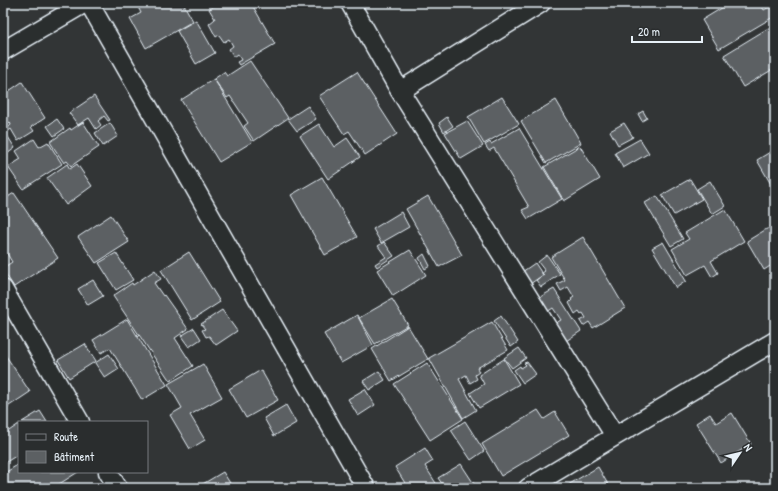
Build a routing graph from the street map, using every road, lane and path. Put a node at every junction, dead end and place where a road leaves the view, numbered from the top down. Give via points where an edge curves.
1 (85, 3) edge
2 (89, 3) edge
3 (350, 3) edge
4 (541, 3) edge
5 (3, 51) edge
6 (400, 90) junction
7 (3, 289) edge
8 (775, 341) edge
9 (79, 421) edge
10 (616, 436) junction
11 (109, 473) edge
12 (118, 488) edge
13 (366, 488) edge
14 (528, 488) edge

1 - 5 street
2 - 13 street
3 - 6 street
4 - 6 street
6 - 10 street
7 - 9 street
8 - 10 street
10 - 14 street
11 - 12 street

